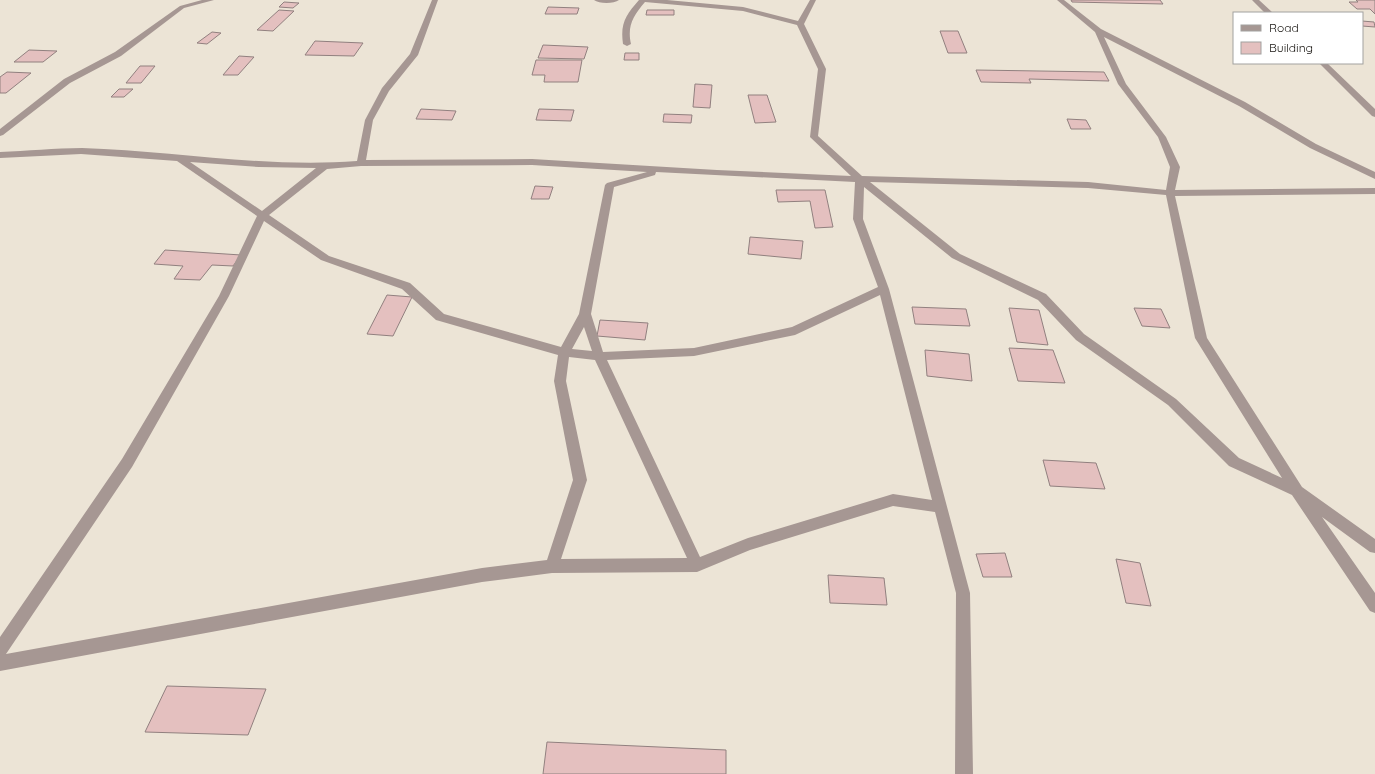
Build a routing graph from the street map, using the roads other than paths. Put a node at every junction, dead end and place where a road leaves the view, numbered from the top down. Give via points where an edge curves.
1 (192, 0) edge
2 (211, 0) edge
3 (435, 0) edge
4 (597, 0) edge
5 (616, 0) edge
6 (643, 0) edge
7 (813, 0) edge
8 (1060, 0) edge
9 (1255, 0) edge
10 (182, 7) junction
11 (1268, 12) edge
12 (800, 24) junction
13 (1098, 31) junction
14 (627, 44) dead end
15 (1324, 64) edge
16 (1375, 114) edge
17 (0, 133) edge
18 (0, 155) edge
19 (179, 159) junction
20 (361, 163) junction
21 (325, 166) junction
22 (662, 170) junction
23 (1375, 176) edge
24 (860, 179) junction
25 (1375, 191) edge
26 (1170, 193) junction
27 (262, 216) junction
28 (884, 289) junction
29 (585, 314) junction
30 (564, 352) junction
31 (600, 356) junction
32 (1297, 491) junction
33 (941, 507) junction
34 (1375, 547) edge
35 (697, 565) junction
36 (552, 566) junction
37 (1375, 606) edge
38 (0, 650) edge
39 (0, 663) edge
40 (964, 774) edge

1 - 10 street
2 - 10 street
3 - 20 street via 414,55 385,90 369,120
4 - 5 street
6 - 12 street via 743,9
6 - 14 street via 629,16 624,32
7 - 12 street
8 - 13 street
9 - 11 street
10 - 17 street via 118,54 67,81
12 - 24 street via 822,70 814,137
13 - 23 street via 1242,104 1313,146
13 - 26 street via 1122,84 1162,137 1168,149 1175,167
15 - 16 street
18 - 19 street via 81,151
19 - 21 street
19 - 27 street
20 - 21 street
20 - 22 street via 532,162
21 - 27 street
22 - 24 street
22 - 29 street via 610,185
24 - 26 street via 1088,185
24 - 28 street via 858,218
24 - 32 street via 956,256 1042,297 1080,337 1172,402 1234,462
25 - 26 street
26 - 32 street via 1201,338
27 - 30 street via 326,258 406,286 440,317
27 - 38 street via 224,296 127,463
28 - 31 street via 795,331 694,352
28 - 33 street
29 - 30 street
29 - 31 street
30 - 31 street
30 - 36 street via 560,381 580,480
31 - 35 street
32 - 34 street
32 - 37 street
33 - 35 street via 893,500 748,544
33 - 40 street via 963,593
35 - 36 street
36 - 39 street via 482,575

